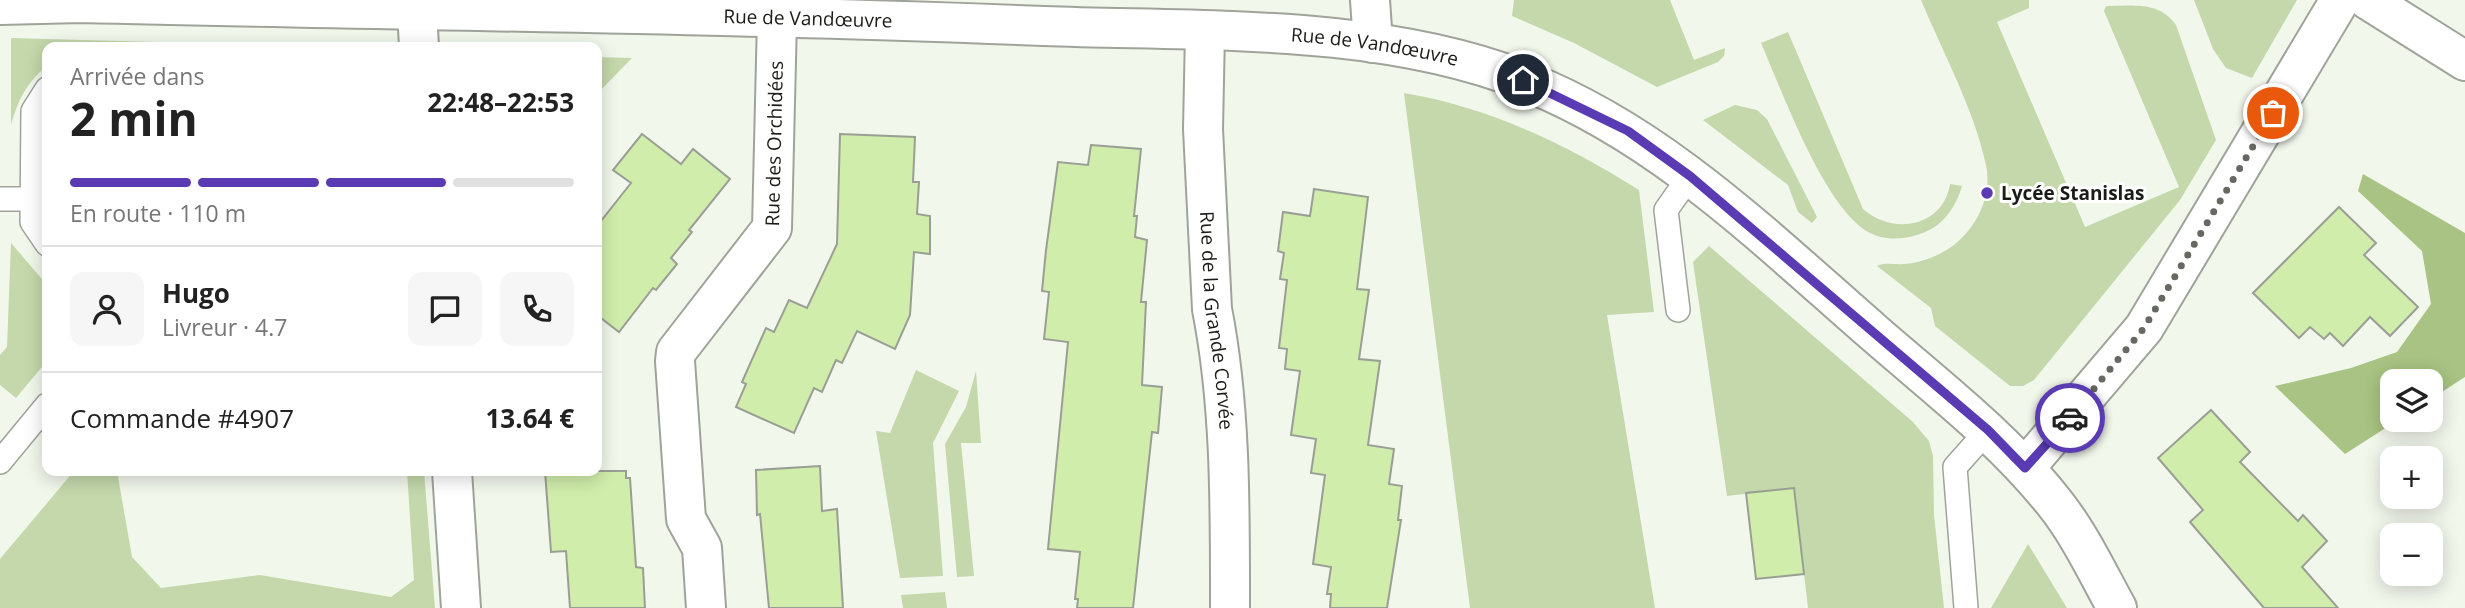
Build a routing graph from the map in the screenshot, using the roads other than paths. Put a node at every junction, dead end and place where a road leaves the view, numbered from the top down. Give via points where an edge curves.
1 (1370, 0) edge
2 (2340, 0) edge
3 (2368, 0) edge
4 (0, 5) edge
5 (777, 19) junction
6 (418, 29) edge
7 (1205, 32) junction
8 (1373, 43) junction
9 (2465, 61) edge
10 (42, 97) edge
11 (1690, 176) junction
12 (0, 199) edge
13 (33, 199) junction
14 (42, 237) edge
15 (1678, 310) dead end
16 (42, 411) edge
17 (1988, 430) junction
18 (0, 462) edge
19 (2025, 468) junction
20 (452, 476) edge
21 (461, 608) edge
22 (706, 608) edge
23 (1230, 608) edge
24 (1966, 608) edge
25 (2117, 608) edge

1 - 8 street
2 - 19 street via 2144,328
3 - 9 street
4 - 6 street, Rue de Vandœuvre via 81,3
5 - 6 street, Rue de Vandœuvre
5 - 7 street, Rue de Vandœuvre
5 - 22 street, Rue des Orchidées via 772,228 676,352 686,519 702,548
7 - 8 street, Rue de Vandœuvre
7 - 23 street, Rue de la Grande Corvée via 1203,129 1212,309 1229,472
8 - 11 street, Rue de Vandœuvre via 1425,50 1523,80 1628,131
10 - 13 lane via 33,111
11 - 15 lane via 1666,210
11 - 17 street, Rue de Vandœuvre
12 - 13 lane
13 - 14 lane via 32,222
16 - 18 lane
17 - 19 street, Rue de Vandœuvre
17 - 24 lane via 1955,467
19 - 25 street, Rue de Vandœuvre via 2069,524
20 - 21 street

